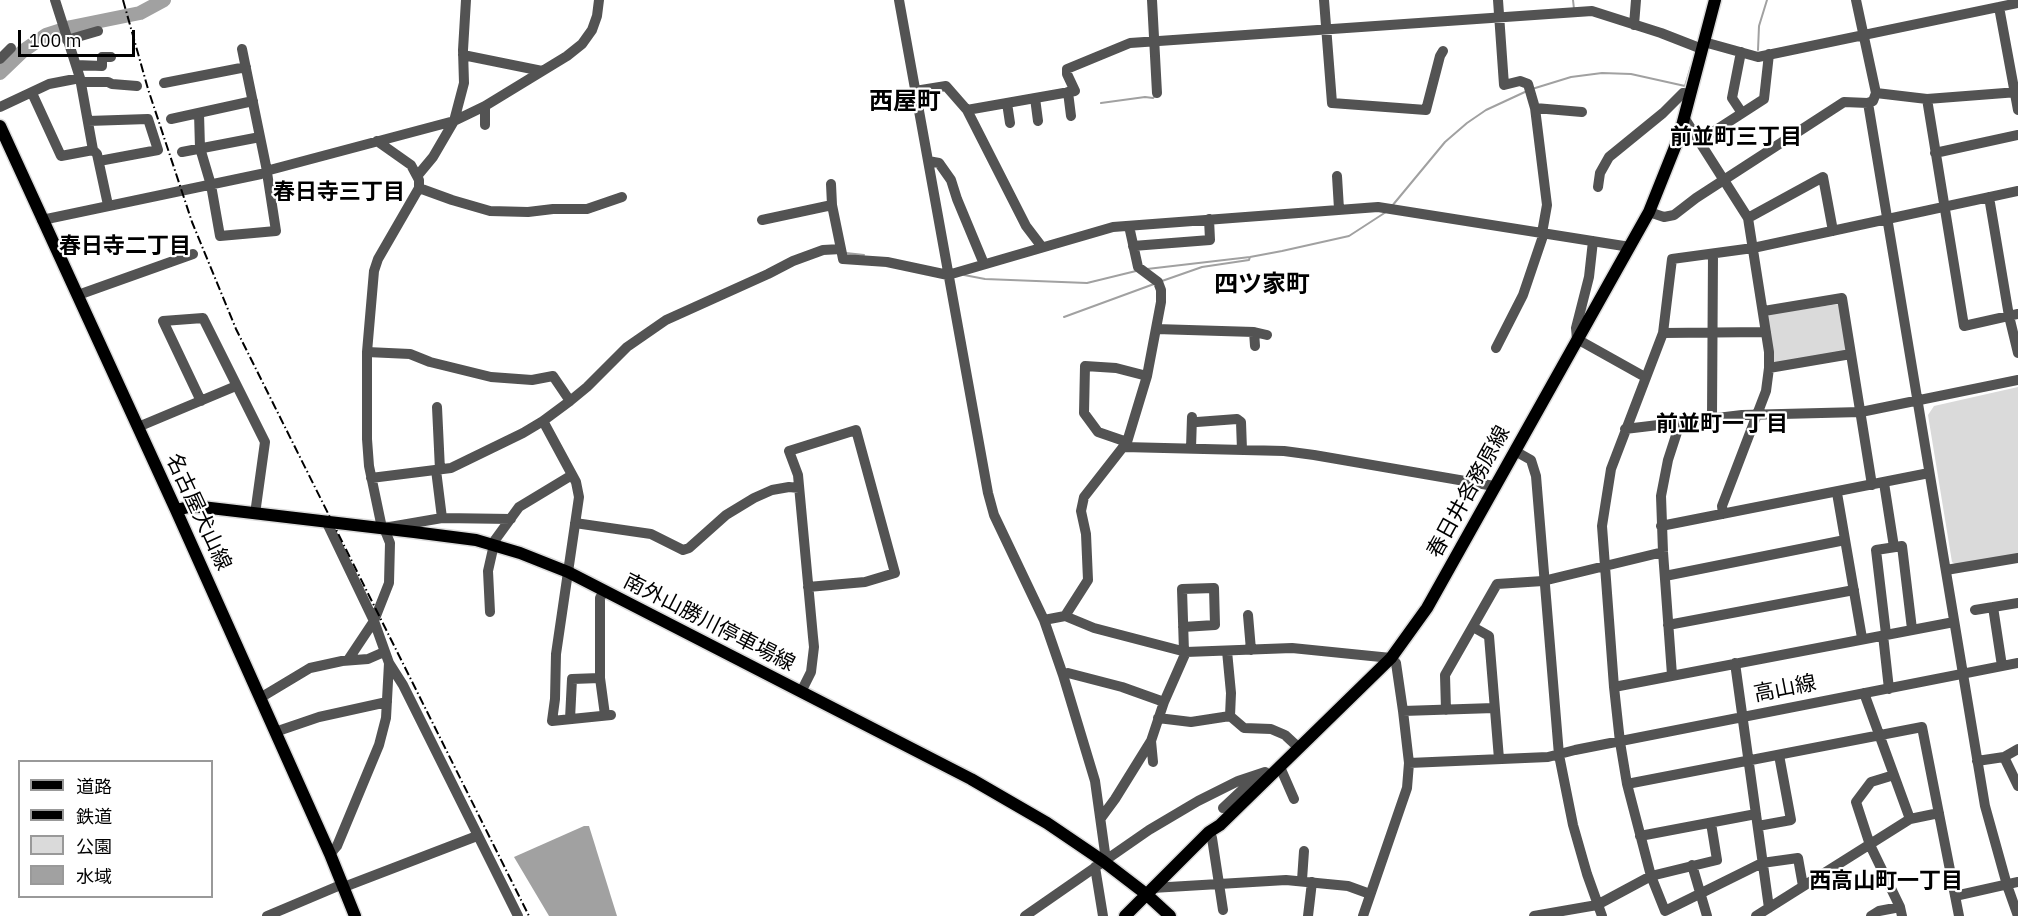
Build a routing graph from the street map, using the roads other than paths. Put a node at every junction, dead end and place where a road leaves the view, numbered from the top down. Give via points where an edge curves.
1 (55, 0) edge
2 (466, 0) edge
3 (599, 0) edge
4 (899, 0) edge
5 (1152, 0) edge
6 (1324, 0) edge
7 (1498, 0) edge
8 (1636, 0) edge
9 (1715, 0) edge
10 (1856, 0) edge
11 (2018, 3) edge
12 (1593, 6) edge
13 (1991, 6) edge
14 (1500, 18) junction
15 (1635, 25) junction
16 (98, 31) dead end
17 (1326, 31) junction
18 (1863, 35) junction
19 (67, 38) junction
20 (1155, 42) junction
21 (1703, 45) junction
22 (10, 48) dead end
23 (242, 49) dead end
24 (1443, 51) dead end
25 (1741, 52) junction
26 (2013, 52) edge
27 (1769, 54) junction
28 (463, 55) junction
29 (111, 57) dead end
30 (0, 59) edge
31 (76, 65) junction
32 (246, 67) junction
33 (542, 71) junction
34 (80, 80) junction
35 (164, 83) dead end
36 (137, 86) dead end
37 (915, 91) junction
38 (1068, 92) junction
39 (2016, 92) edge
40 (32, 93) junction
41 (1157, 93) dead end
42 (1876, 93) junction
43 (1690, 94) junction
44 (1035, 98) junction
45 (1927, 99) junction
46 (253, 101) junction
47 (1007, 103) junction
48 (1868, 103) junction
49 (485, 106) junction
50 (0, 107) edge
51 (1535, 108) junction
52 (967, 110) junction
53 (2018, 110) edge
54 (1582, 112) dead end
55 (198, 113) junction
56 (1742, 113) junction
57 (1071, 116) dead end
58 (171, 119) dead end
59 (1685, 119) junction
60 (1038, 121) dead end
61 (88, 122) junction
62 (454, 122) junction
63 (1010, 123) dead end
64 (485, 125) dead end
65 (0, 126) edge
66 (2018, 135) edge
67 (260, 137) junction
68 (377, 141) junction
69 (1699, 141) junction
70 (200, 148) junction
71 (93, 150) junction
72 (182, 152) dead end
73 (1935, 153) junction
74 (99, 161) junction
75 (928, 161) junction
76 (266, 171) junction
77 (418, 175) junction
78 (1336, 176) dead end
79 (1723, 180) junction
80 (831, 184) dead end
81 (211, 185) junction
82 (1598, 187) dead end
83 (419, 188) junction
84 (2018, 191) edge
85 (1989, 197) junction
86 (621, 198) dead end
87 (108, 205) junction
88 (832, 205) junction
89 (1944, 207) junction
90 (1339, 209) junction
91 (1649, 212) junction
92 (1748, 218) junction
93 (1209, 219) junction
94 (1888, 219) junction
95 (42, 220) junction
96 (762, 220) dead end
97 (1129, 226) junction
98 (1833, 231) junction
99 (1543, 233) junction
100 (1593, 241) junction
101 (1133, 246) junction
102 (1630, 247) junction
103 (1042, 248) junction
104 (1753, 248) junction
105 (841, 249) junction
106 (193, 254) dead end
107 (1713, 254) junction
108 (984, 264) junction
109 (948, 271) junction
110 (78, 295) junction
111 (1764, 311) junction
112 (2014, 315) edge
113 (1156, 329) junction
114 (1254, 332) junction
115 (1714, 332) junction
116 (1766, 332) junction
117 (1663, 333) junction
118 (1267, 334) dead end
119 (1577, 339) junction
120 (1254, 346) dead end
121 (1496, 348) dead end
122 (367, 352) junction
123 (2018, 353) edge
124 (1851, 354) junction
125 (1769, 368) junction
126 (1147, 376) junction
127 (1645, 377) junction
128 (2018, 380) edge
129 (236, 386) junction
130 (201, 400) junction
131 (570, 401) junction
132 (1919, 402) junction
133 (437, 407) dead end
134 (1861, 412) junction
135 (1757, 414) junction
136 (1712, 417) junction
137 (543, 421) junction
138 (1680, 423) junction
139 (138, 427) junction
140 (1625, 429) junction
141 (1125, 444) junction
142 (1191, 448) junction
143 (1242, 450) junction
144 (1515, 451) junction
145 (438, 470) junction
146 (1929, 473) junction
147 (572, 475) junction
148 (371, 478) junction
149 (1884, 483) junction
150 (1872, 485) junction
151 (1494, 486) junction
152 (799, 488) junction
153 (1837, 493) junction
154 (177, 510) junction
155 (255, 514) junction
156 (1723, 514) junction
157 (442, 518) junction
158 (511, 519) junction
159 (327, 523) junction
160 (575, 523) junction
161 (1661, 526) junction
162 (383, 528) junction
163 (1845, 540) junction
164 (493, 545) junction
165 (1894, 547) junction
166 (1663, 552) junction
167 (2018, 558) edge
168 (1604, 566) junction
169 (1946, 570) junction
170 (568, 572) junction
171 (1665, 576) junction
172 (1543, 581) junction
173 (808, 587) junction
174 (1854, 590) junction
175 (604, 591) junction
176 (2018, 603) edge
177 (1994, 607) junction
178 (1975, 610) dead end
179 (490, 612) dead end
180 (1248, 615) dead end
181 (1065, 616) junction
182 (1044, 620) junction
183 (374, 621) junction
184 (1954, 622) junction
185 (1668, 625) junction
186 (1183, 627) junction
187 (1473, 627) junction
188 (1912, 629) junction
189 (1884, 635) junction
190 (1862, 638) junction
191 (1251, 650) junction
192 (1227, 651) junction
193 (1185, 652) junction
194 (386, 658) junction
195 (1391, 658) junction
196 (348, 660) junction
197 (1735, 663) junction
198 (2018, 663) edge
199 (2001, 666) junction
200 (1962, 674) junction
201 (1063, 675) junction
202 (1672, 675) junction
203 (600, 678) junction
204 (1614, 687) junction
205 (1889, 689) junction
206 (801, 692) junction
207 (1864, 693) junction
208 (260, 698) junction
209 (387, 702) junction
210 (1164, 702) junction
211 (1494, 708) junction
212 (1446, 710) junction
213 (1403, 711) junction
214 (1230, 716) junction
215 (1158, 718) junction
216 (1743, 718) junction
217 (570, 719) junction
218 (275, 732) junction
219 (1880, 735) junction
220 (1151, 741) junction
221 (1620, 742) junction
222 (1299, 748) junction
223 (2018, 749) edge
224 (1559, 755) junction
225 (1779, 755) junction
226 (2004, 757) junction
227 (1499, 759) junction
228 (1749, 761) junction
229 (1977, 761) junction
230 (1153, 762) dead end
231 (1409, 763) junction
232 (1280, 767) junction
233 (1265, 775) junction
234 (1894, 775) junction
235 (1627, 784) junction
236 (2018, 786) edge
237 (1294, 799) dead end
238 (1223, 808) dead end
239 (1939, 813) junction
240 (1101, 818) junction
241 (1910, 819) junction
242 (1757, 820) junction
243 (1711, 823) junction
244 (1209, 832) junction
245 (477, 836) junction
246 (1640, 836) junction
247 (1870, 844) junction
248 (1304, 851) dead end
249 (330, 854) junction
250 (1101, 862) junction
251 (1762, 862) junction
252 (1692, 865) junction
253 (1652, 876) junction
254 (1307, 881) junction
255 (1220, 884) junction
256 (2013, 884) edge
257 (344, 885) junction
258 (1803, 886) junction
259 (1149, 891) junction
260 (1370, 894) junction
261 (1700, 894) junction
262 (1955, 896) junction
263 (1597, 905) junction
264 (1769, 908) junction
265 (1224, 910) dead end
266 (1901, 911) edge
267 (1561, 914) edge
268 (267, 916) edge
269 (355, 916) edge
270 (518, 916) edge
271 (1025, 916) edge
272 (1103, 916) edge
273 (1125, 916) edge
274 (1170, 916) edge
275 (1308, 916) edge
276 (1363, 916) edge
277 (1534, 916) edge
278 (1602, 916) edge
279 (1707, 916) edge
280 (1756, 916) edge
281 (1871, 916) edge
282 (1959, 916) edge
283 (2018, 916) edge

1 - 19 street
2 - 28 street
3 - 33 street via 592,30 582,44
4 - 37 street
5 - 20 street
6 - 17 street
7 - 14 street
8 - 15 street
9 - 21 main road, 春日井各務原線
10 - 18 street
11 - 13 street
12 - 14 street
12 - 15 street
13 - 18 street
13 - 26 street
14 - 17 street
14 - 51 street via 1504,85 1520,81 1528,84
15 - 21 street
16 - 19 street
17 - 20 street
17 - 24 street via 1332,103 1426,110
18 - 27 street
18 - 42 street
19 - 31 street
20 - 38 street via 1130,43 1067,69 1075,91
20 - 41 street
21 - 25 street
21 - 43 main road, 春日井各務原線
22 - 30 street
23 - 32 street
25 - 27 street via 1758,57
25 - 56 street via 1732,98
26 - 39 street via 2009,69
27 - 56 street via 1764,99
28 - 33 street
28 - 62 street via 464,83
29 - 31 street via 102,57 102,66
31 - 34 street
32 - 35 street
32 - 46 street
33 - 49 street
34 - 36 street via 107,77 112,84
34 - 40 street via 49,84
34 - 61 street
37 - 52 street via 946,86
37 - 75 street
38 - 44 street
38 - 57 street
39 - 45 street
39 - 53 street
40 - 50 street
40 - 71 street via 62,156
42 - 45 street
42 - 48 street
43 - 59 main road, 春日井各務原線
43 - 82 street via 1683,93 1609,157
44 - 47 street
44 - 60 street
45 - 73 street
46 - 55 street
46 - 67 street
47 - 52 street
47 - 63 street
48 - 79 street via 1844,102
48 - 94 street
49 - 62 street
49 - 64 street
51 - 54 street
51 - 99 street via 1547,205
52 - 103 street via 1026,226
55 - 58 street
55 - 70 street
56 - 69 street
59 - 69 street
59 - 91 main road, 春日井各務原線
61 - 71 street
61 - 74 street via 148,119 158,150
62 - 68 street
62 - 77 street
65 - 95 main road, 名古屋犬山線
66 - 73 street
67 - 70 street
67 - 76 street
68 - 76 street
68 - 77 street via 411,165
69 - 79 street
70 - 72 street
70 - 81 street
71 - 74 street
73 - 89 street
74 - 87 street
75 - 108 street via 939,162 951,180
75 - 109 street
76 - 81 street
76 - 81 street via 276,231 220,236
77 - 83 street
78 - 90 street
79 - 91 street via 1674,215 1664,217
79 - 92 street
80 - 88 street
81 - 87 street
83 - 86 street via 490,211 587,210
83 - 122 street via 374,271
84 - 85 street
85 - 89 street
85 - 112 street
87 - 95 street
88 - 96 street
88 - 105 street
89 - 94 street
89 - 112 street via 1964,326
90 - 93 street
90 - 99 street via 1378,207
91 - 102 main road, 春日井各務原線
92 - 98 street via 1823,177
92 - 104 street
93 - 97 street
93 - 101 street via 1210,240
94 - 98 street
94 - 132 street
95 - 110 main road, 名古屋犬山線
97 - 101 street
97 - 103 street
98 - 104 street
99 - 100 street
99 - 121 street via 1523,295
100 - 102 street
100 - 119 street
101 - 113 street via 1138,267 1158,282 1161,290
102 - 119 main road, 春日井各務原線
103 - 108 street
104 - 107 street
104 - 111 street
105 - 109 street via 843,259
105 - 131 street via 808,254 666,320 627,347
106 - 110 street
107 - 115 street
107 - 117 street via 1672,259
108 - 109 street
109 - 182 street via 994,515
110 - 139 main road, 名古屋犬山線
111 - 116 street
111 - 124 street via 1842,298
112 - 123 street
113 - 114 street
113 - 126 street
114 - 118 street
114 - 120 street
115 - 116 street
115 - 117 street
115 - 136 street
116 - 125 street
117 - 127 street
119 - 127 street
119 - 144 main road, 春日井各務原線
122 - 131 street via 410,354 491,377 532,380 553,376
122 - 148 street
124 - 125 street
124 - 134 street
125 - 135 street
126 - 141 street
126 - 141 street via 1085,366 1084,413 1098,432
127 - 140 street
128 - 132 street
129 - 130 street
129 - 130 street via 203,318 163,321
129 - 155 street via 265,442
130 - 139 street
131 - 137 street
132 - 134 street
132 - 146 street
133 - 145 street
134 - 135 street
134 - 150 street
135 - 136 street
135 - 156 street via 1722,506
136 - 138 street
137 - 145 street via 451,468
137 - 147 street
138 - 140 street
138 - 161 street via 1661,496
139 - 154 main road, 名古屋犬山線
140 - 168 street via 1605,498
141 - 142 street
141 - 181 street via 1084,497 1088,580
142 - 143 street
142 - 143 street via 1195,419 1237,419 1241,422
143 - 151 street via 1314,454
144 - 151 main road, 春日井各務原線
144 - 172 street via 1531,460 1536,476
145 - 148 street
145 - 157 street
146 - 149 street
146 - 169 street
147 - 158 street via 519,507
147 - 160 street via 579,488
148 - 162 street
149 - 150 street
149 - 165 street
150 - 153 street
151 - 195 main road, 春日井各務原線 via 1427,608
152 - 160 street via 772,490 754,498 683,550 651,534
152 - 173 street
152 - 173 street via 789,451 856,430 895,573 865,582
153 - 156 street
153 - 163 street
154 - 155 main road, 南外山勝川停車場線 via 202,507
154 - 208 main road, 名古屋犬山線
155 - 159 main road, 南外山勝川停車場線
156 - 161 street
157 - 158 street
157 - 162 street
158 - 164 street
159 - 162 main road, 南外山勝川停車場線
159 - 183 street
160 - 170 street
161 - 166 street
162 - 164 main road, 南外山勝川停車場線
162 - 183 street via 390,543 388,584
163 - 171 street
163 - 174 street
164 - 170 main road, 南外山勝川停車場線
164 - 179 street via 488,571
165 - 188 street via 1902,546
165 - 189 street via 1876,550
166 - 168 street
166 - 171 street
167 - 169 street
168 - 172 street
168 - 204 street
169 - 184 street
170 - 175 main road, 南外山勝川停車場線
170 - 217 street via 556,654 552,721
171 - 185 street
172 - 187 street via 1497,584
172 - 224 street
173 - 206 street via 814,648 811,672
174 - 185 street
174 - 190 street
175 - 203 street via 600,598
175 - 206 main road, 南外山勝川停車場線
176 - 177 street
177 - 178 street
177 - 199 street
180 - 191 street
181 - 182 street
181 - 193 street via 1094,628
182 - 201 street
183 - 194 street
183 - 196 street
184 - 188 street
184 - 200 street
185 - 202 street
186 - 186 street via 1182,589 1214,588 1215,625
186 - 193 street
187 - 211 street via 1489,636
187 - 212 street via 1445,675
188 - 189 street
189 - 190 street
189 - 205 street
190 - 197 street
191 - 192 street
191 - 195 street via 1292,648
192 - 193 street
192 - 214 street
193 - 210 street
194 - 196 street
194 - 209 street
194 - 245 street
195 - 213 street via 1396,663
195 - 222 main road, 春日井各務原線
196 - 208 street via 310,668
197 - 202 street
197 - 216 street
198 - 199 street, 高山線
199 - 200 street, 高山線
200 - 205 street, 高山線
200 - 229 street
201 - 210 street via 1122,687
201 - 240 street via 1095,781
202 - 204 street
203 - 217 street via 572,679
203 - 217 street via 608,715
204 - 221 street
205 - 207 street, 高山線
206 - 250 main road, 南外山勝川停車場線 via 971,779 1047,823
207 - 216 street, 高山線
207 - 219 street
208 - 218 main road, 名古屋犬山線
209 - 218 street via 319,717
209 - 249 street via 379,745 338,846
210 - 215 street
211 - 212 street
211 - 227 street
212 - 213 street
213 - 231 street
214 - 215 street via 1191,722
214 - 222 street via 1244,728 1271,729 1285,735
215 - 220 street
216 - 221 street, 高山線
216 - 228 street
218 - 249 main road, 名古屋犬山線
219 - 225 street
219 - 234 street
219 - 239 street via 1922,727
220 - 230 street
220 - 240 street
221 - 224 street, 高山線
221 - 235 street
222 - 232 main road, 春日井各務原線
223 - 226 street
224 - 227 street, 高山線
224 - 263 street via 1573,825
225 - 228 street
225 - 242 street via 1791,820
226 - 229 street
226 - 236 street
227 - 231 street, 高山線
228 - 235 street
228 - 242 street
229 - 256 street via 1985,806
231 - 260 street via 1407,788
232 - 233 main road, 春日井各務原線
232 - 237 street
233 - 238 street
233 - 244 main road, 春日井各務原線
233 - 250 street via 1238,781 1198,801
234 - 241 street
234 - 247 street via 1871,782 1856,802
235 - 246 street
239 - 241 street
239 - 262 street
240 - 250 street
241 - 247 street
242 - 243 street
242 - 251 street
243 - 246 street
243 - 252 street via 1717,860
244 - 255 street
244 - 259 main road, 春日井各務原線
245 - 257 street
245 - 270 street
246 - 253 street
247 - 258 street
247 - 266 street
248 - 254 street
249 - 257 main road, 名古屋犬山線
250 - 259 main road, 南外山勝川停車場線
250 - 271 street
250 - 272 street
251 - 258 street via 1798,858
251 - 261 street
251 - 264 street
252 - 253 street
252 - 261 street
253 - 261 street via 1665,911
253 - 263 street
254 - 255 street
254 - 260 street via 1348,886
254 - 275 street
255 - 259 street
255 - 265 street
256 - 262 street
256 - 283 street
257 - 268 street
257 - 269 main road, 名古屋犬山線
258 - 264 street
259 - 273 main road, 春日井各務原線
259 - 274 main road, 南外山勝川停車場線
260 - 276 street
261 - 279 street
262 - 282 street
263 - 267 street
263 - 278 street
264 - 280 street
266 - 281 street via 1879,910
267 - 277 street

